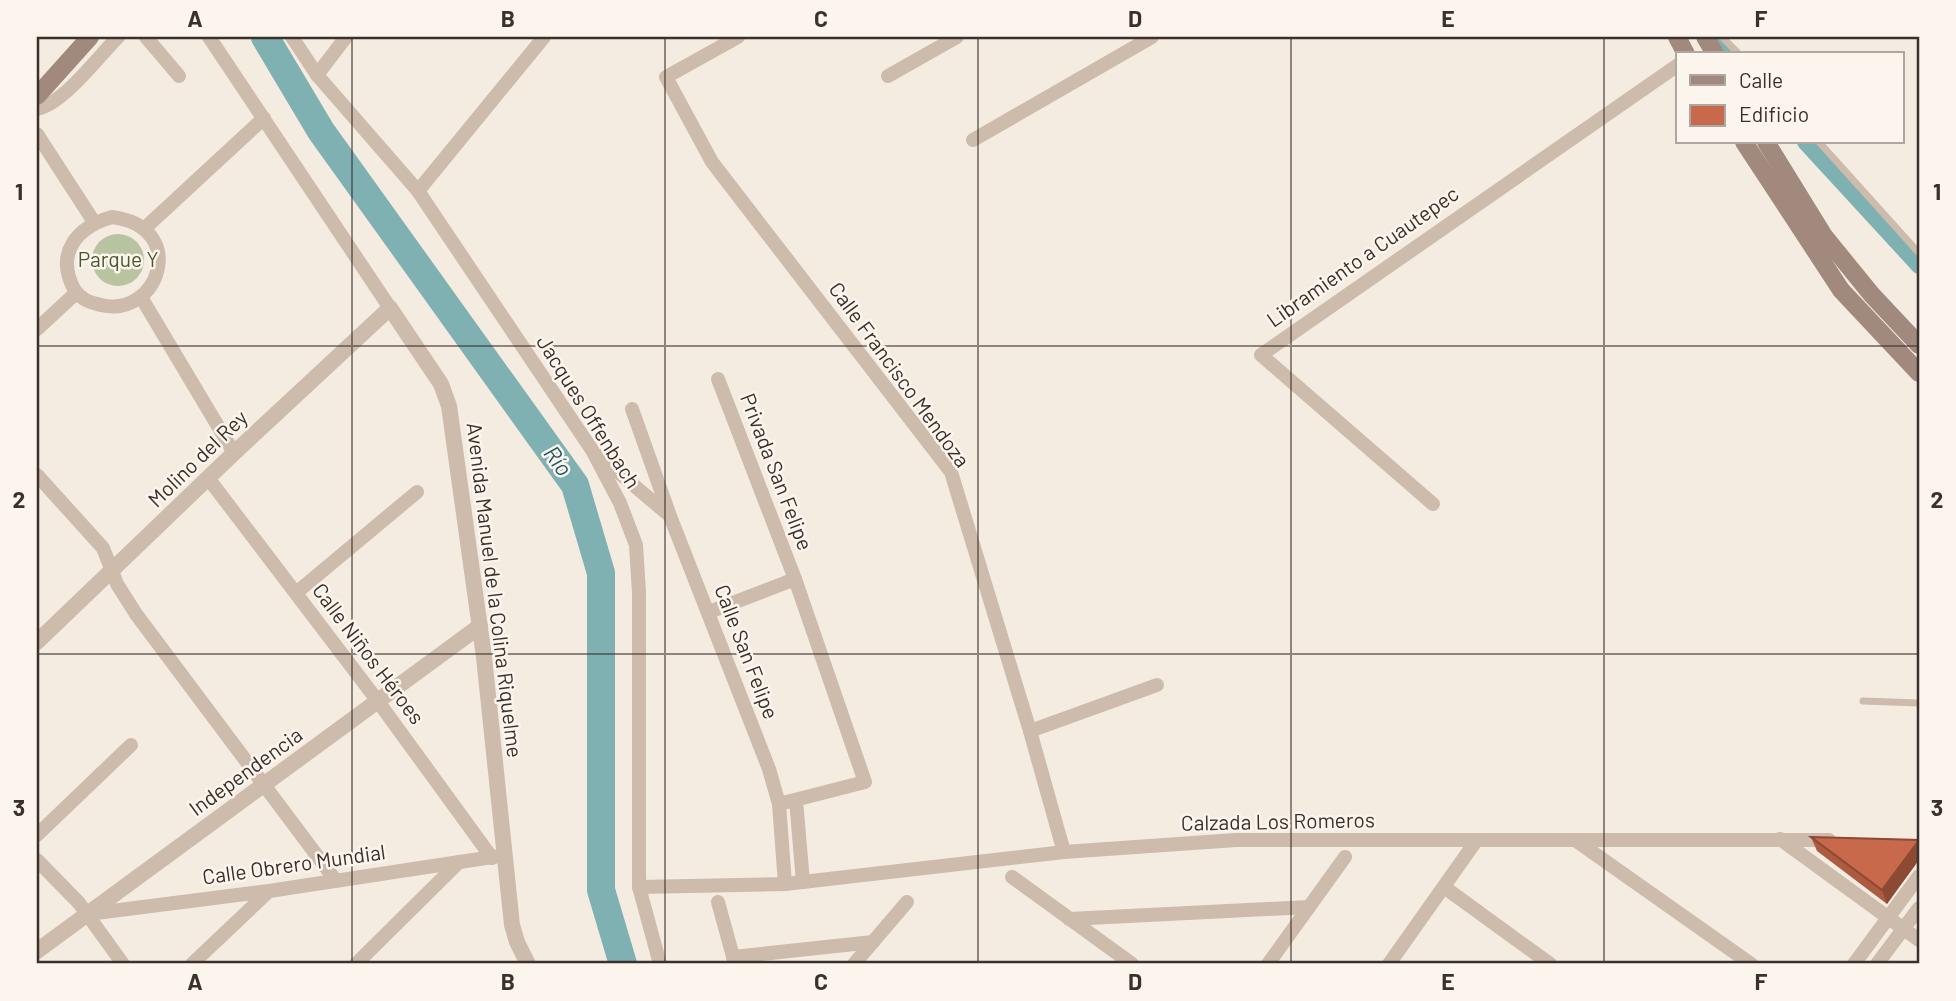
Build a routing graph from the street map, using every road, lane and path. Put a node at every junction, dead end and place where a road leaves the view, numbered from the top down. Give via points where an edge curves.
1 (90, 37) edge
2 (118, 37) edge
3 (146, 37) edge
4 (209, 37) edge
5 (292, 37) edge
6 (346, 37) edge
7 (544, 37) edge
8 (738, 37) edge
9 (957, 37) edge
10 (1723, 37) edge
11 (1146, 38) edge
12 (1737, 52) edge
13 (1676, 66) edge
14 (317, 75) junction
15 (178, 76) dead end
16 (888, 76) dead end
17 (37, 96) edge
18 (37, 109) edge
19 (264, 118) junction
20 (37, 134) edge
21 (973, 140) dead end
22 (1745, 144) edge
23 (1767, 144) edge
24 (1821, 144) edge
25 (418, 191) junction
26 (94, 222) junction
27 (145, 228) junction
28 (1919, 253) edge
29 (76, 293) junction
30 (141, 297) junction
31 (390, 308) junction
32 (37, 329) edge
33 (1919, 345) edge
34 (1919, 373) edge
35 (718, 379) dead end
36 (632, 410) dead end
37 (592, 450) junction
38 (234, 453) junction
39 (37, 475) edge
40 (208, 478) junction
41 (417, 492) dead end
42 (1433, 504) dead end
43 (670, 516) junction
44 (112, 572) junction
45 (795, 579) junction
46 (296, 593) junction
47 (709, 612) junction
48 (480, 626) junction
49 (37, 642) edge
50 (1157, 685) dead end
51 (377, 701) junction
52 (1863, 701) dead end
53 (1919, 703) edge
54 (1030, 731) junction
55 (131, 746) dead end
56 (264, 785) junction
57 (796, 800) junction
58 (779, 804) junction
59 (37, 835) edge
60 (1780, 839) junction
61 (1476, 841) junction
62 (1577, 841) junction
63 (1849, 841) edge
64 (1064, 852) junction
65 (498, 857) junction
66 (1345, 857) dead end
67 (37, 860) edge
68 (459, 862) junction
69 (1919, 876) edge
70 (1012, 877) dead end
71 (337, 881) junction
72 (803, 882) junction
73 (785, 884) junction
74 (639, 887) junction
75 (1444, 887) junction
76 (269, 891) junction
77 (718, 902) dead end
78 (906, 902) dead end
79 (1309, 906) junction
80 (1919, 908) edge
81 (88, 914) junction
82 (1888, 918) junction
83 (1069, 919) junction
84 (1903, 929) junction
85 (1919, 940) edge
86 (873, 942) junction
87 (37, 951) edge
88 (734, 960) edge
89 (123, 964) edge
90 (192, 964) edge
91 (356, 964) edge
92 (528, 964) edge
93 (660, 964) edge
94 (854, 964) edge
95 (1132, 964) edge
96 (1268, 964) edge
97 (1388, 964) edge
98 (1550, 964) edge
99 (1751, 964) edge
100 (1854, 964) edge
101 (1877, 964) edge

1 - 17 main road
2 - 18 street via 62,95
3 - 15 street
4 - 19 street, Avenida Manuel de la Colina Riquelme
5 - 14 street, Jacques Offenbach
6 - 14 street
7 - 25 street
8 - 54 street, Calle Francisco Mendoza via 666,78 712,162 951,472
9 - 16 street
10 - 12 lane
11 - 21 street
13 - 42 street, Libramiento a Cuautepec via 1261,355
14 - 25 street, Jacques Offenbach
19 - 27 street
19 - 31 street, Avenida Manuel de la Colina Riquelme
20 - 26 street
22 - 34 main road via 1841,290
23 - 33 main road via 1824,236
24 - 28 lane
25 - 37 street, Jacques Offenbach
26 - 27 street via 112,217
26 - 29 street via 74,241 68,254 67,267
27 - 30 street via 156,243 159,262 154,281
29 - 30 street via 90,303 108,307
29 - 32 street
30 - 38 street
31 - 38 street, Molino del Rey
31 - 48 street, Avenida Manuel de la Colina Riquelme via 441,384 449,406
35 - 45 street, Privada San Felipe
36 - 43 street
37 - 43 street
37 - 74 street, Jacques Offenbach via 636,545
38 - 40 street, Molino del Rey
39 - 44 street via 103,548
40 - 44 street, Molino del Rey
40 - 46 street, Calle Niños Héroes
41 - 46 street
43 - 47 street, Calle San Felipe
44 - 49 street, Molino del Rey
44 - 56 street via 136,614
45 - 47 street
45 - 57 street via 865,782
46 - 51 street, Calle Niños Héroes
47 - 58 street, Calle San Felipe
48 - 51 street, Independencia
48 - 65 street, Avenida Manuel de la Colina Riquelme
50 - 54 street
51 - 56 street, Independencia
51 - 65 street, Calle Niños Héroes
52 - 53 lane
54 - 64 street, Calle Francisco Mendoza
55 - 59 street
56 - 71 street
56 - 81 street, Independencia
57 - 58 street
57 - 72 street
58 - 73 street, Calle San Felipe
60 - 62 street, Calzada Los Romeros
60 - 63 street, Calzada Los Romeros
60 - 82 street
61 - 62 street, Calzada Los Romeros
61 - 64 street, Calzada Los Romeros via 1236,840
61 - 75 street
62 - 99 street
64 - 72 street, Calzada Los Romeros
65 - 68 street, Calle Obrero Mundial
65 - 92 street, Avenida Manuel de la Colina Riquelme via 512,925
66 - 79 street
67 - 81 street
68 - 71 street, Calle Obrero Mundial
68 - 91 street
69 - 82 street
70 - 83 street
71 - 76 street, Calle Obrero Mundial
72 - 73 street, Calzada Los Romeros
73 - 74 street, Calzada Los Romeros
74 - 93 street, Jacques Offenbach
75 - 97 street
75 - 98 street
76 - 81 street, Calle Obrero Mundial
76 - 90 street
77 - 88 street
78 - 86 street
79 - 83 street
79 - 96 street
80 - 84 street
81 - 87 street, Independencia
81 - 89 street
82 - 84 street
82 - 100 street
83 - 95 street
84 - 85 street
84 - 101 street
86 - 88 street
86 - 94 street

